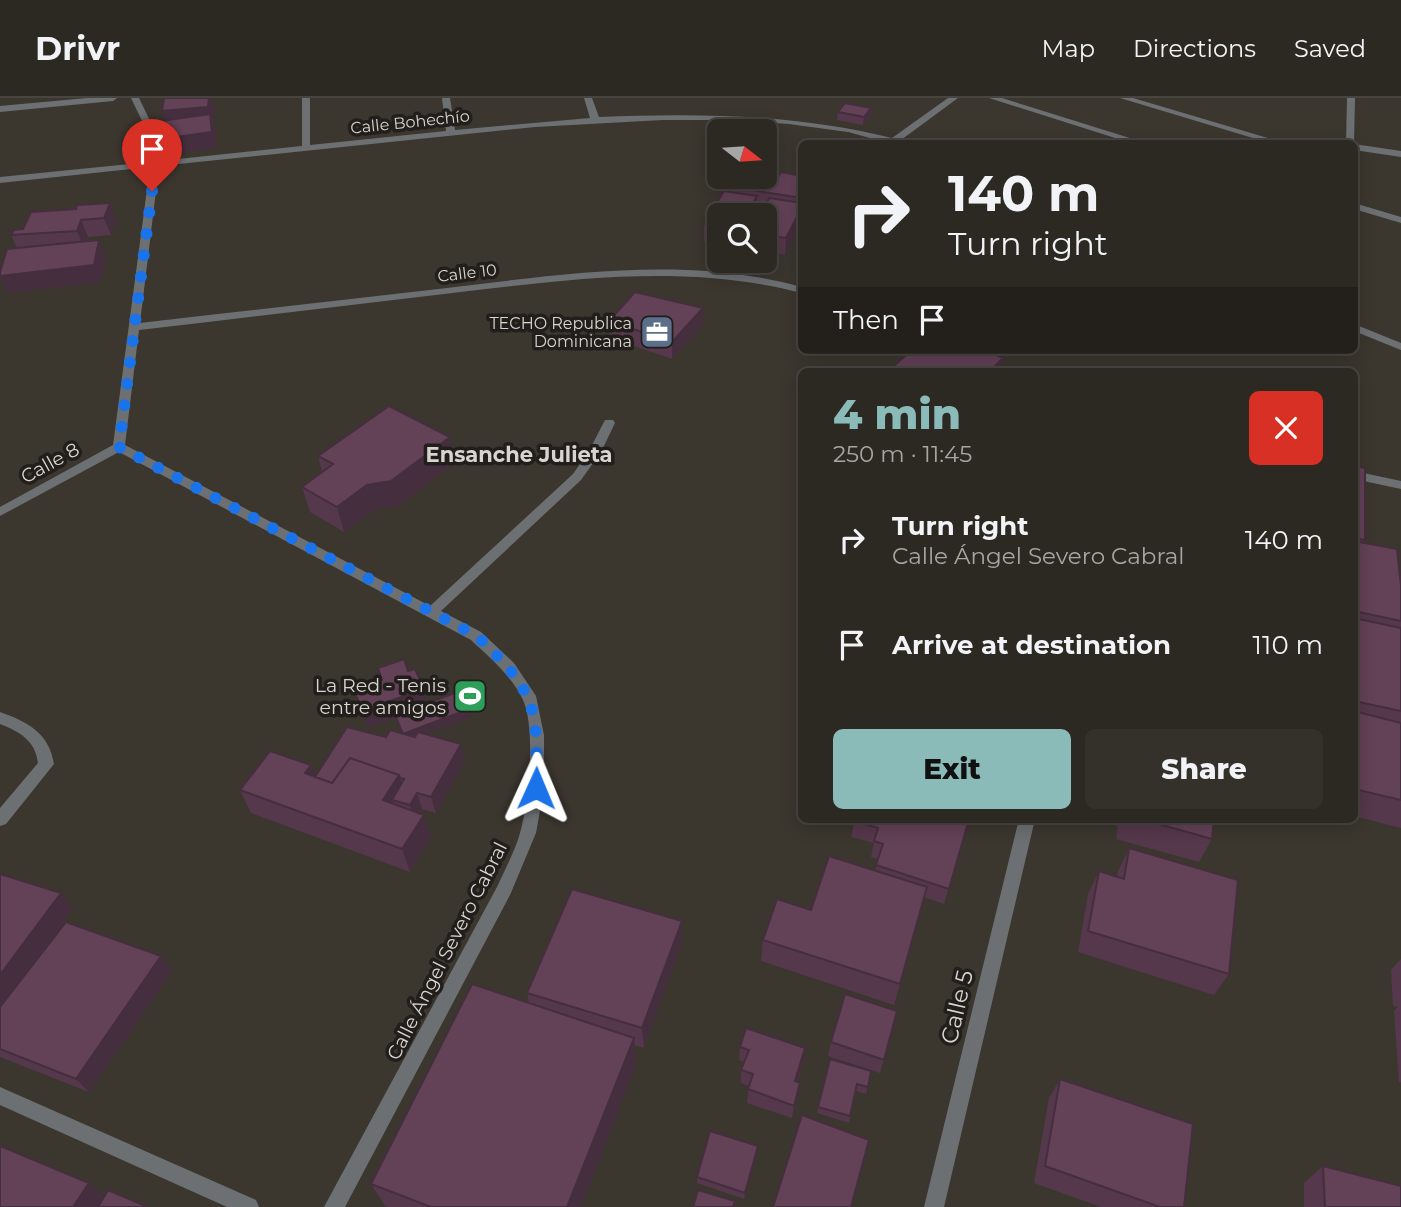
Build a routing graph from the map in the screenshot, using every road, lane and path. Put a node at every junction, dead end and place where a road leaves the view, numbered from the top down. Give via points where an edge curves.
1 (113, 98) edge
2 (135, 98) edge
3 (306, 98) edge
4 (446, 98) edge
5 (589, 98) edge
6 (954, 98) edge
7 (993, 98) edge
8 (1124, 98) edge
9 (1351, 98) edge
10 (0, 109) edge
11 (595, 120) junction
12 (452, 133) junction
13 (891, 140) edge
14 (902, 140) edge
15 (1132, 140) edge
16 (1270, 140) edge
17 (1350, 140) edge
18 (306, 148) junction
19 (1358, 148) edge
20 (1401, 154) edge
21 (155, 164) junction
22 (0, 180) edge
23 (1358, 207) edge
24 (1401, 220) edge
25 (798, 289) edge
26 (135, 327) junction
27 (1358, 329) edge
28 (1401, 347) edge
29 (609, 423) dead end
30 (119, 447) junction
31 (1358, 476) edge
32 (1400, 483) edge
33 (0, 512) edge
34 (432, 612) junction
35 (0, 718) edge
36 (0, 819) edge
37 (1026, 823) edge
38 (0, 1096) edge
39 (249, 1207) edge
40 (334, 1207) edge
41 (934, 1207) edge

1 - 10 street
2 - 21 street via 150,129
3 - 18 street
4 - 12 street
5 - 11 street
6 - 14 street
7 - 15 street
8 - 16 street
9 - 17 street
11 - 12 street, Calle Bohechío
11 - 13 street, Calle Bohechío via 737,116 818,124
12 - 18 street, Calle Bohechío
18 - 21 street, Calle Bohechío
19 - 20 street
21 - 22 street, Calle Bohechío
21 - 26 street
23 - 24 street
25 - 26 street, Calle 10 via 742,276 645,272 575,276
26 - 30 street
27 - 28 street
29 - 34 street via 577,477
30 - 33 street, Calle 8
30 - 34 street, Calle Ángel Severo Cabral
31 - 32 street
34 - 40 street, Calle Ángel Severo Cabral via 477,636 509,667 531,700 537,735 536,788 528,833 504,890
35 - 36 street via 36,737 45,747 46,764
37 - 41 street, Calle 5
38 - 39 street

